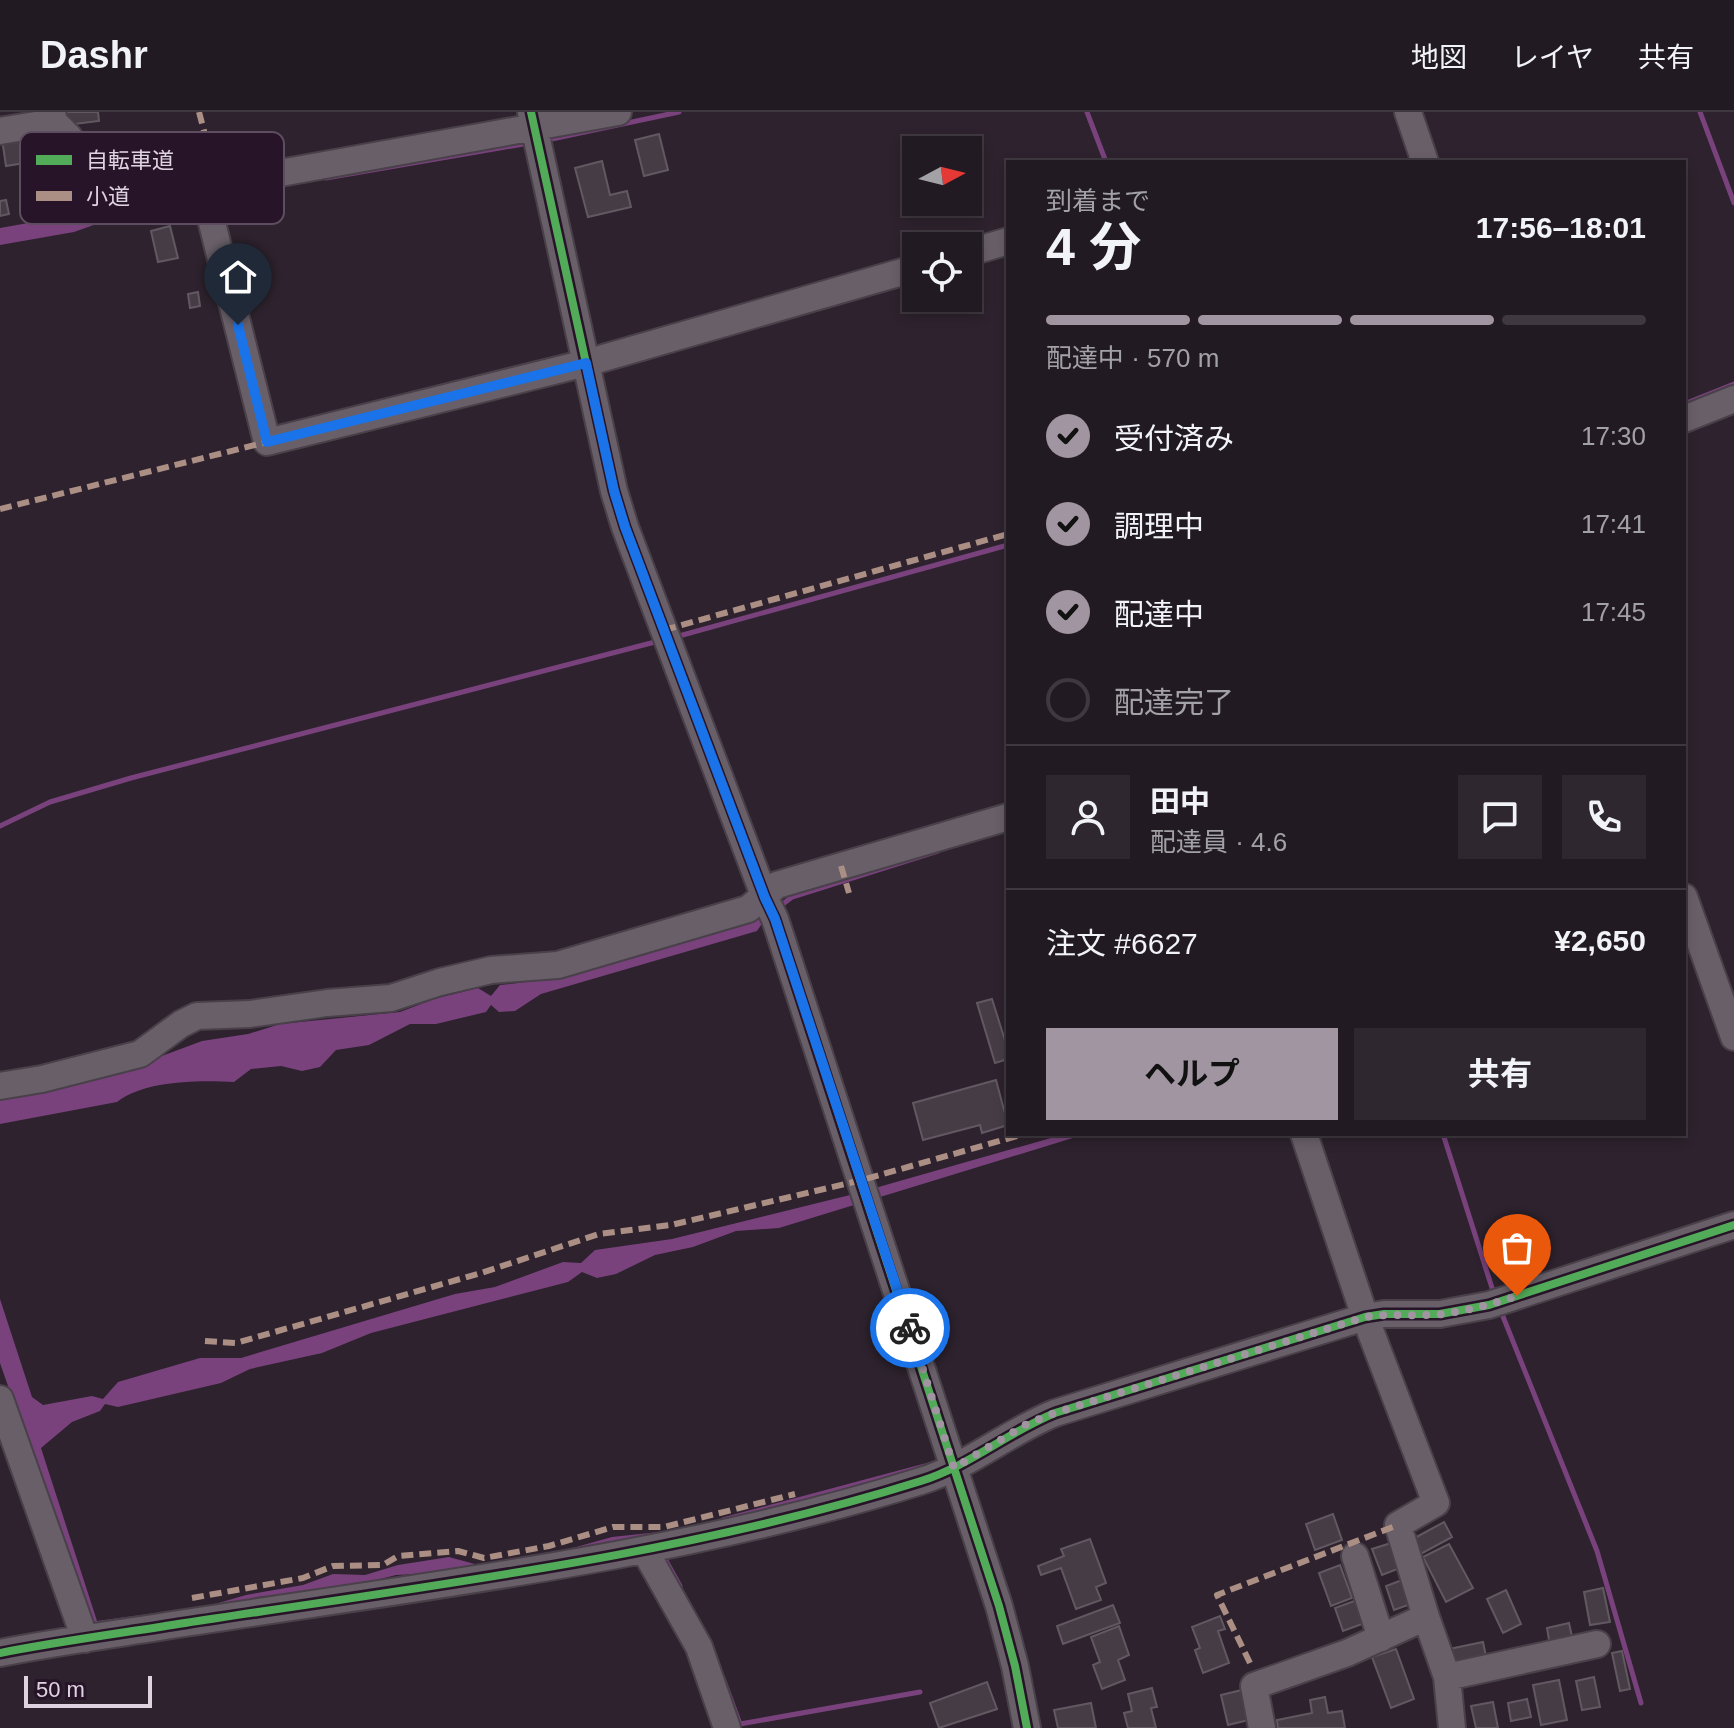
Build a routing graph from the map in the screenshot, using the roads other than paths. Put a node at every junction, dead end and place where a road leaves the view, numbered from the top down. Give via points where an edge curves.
1 (618, 112) edge
2 (1408, 112) edge
3 (53, 117) edge
4 (0, 131) edge
5 (535, 131) edge
6 (1424, 160) edge
7 (284, 181) edge
8 (212, 224) edge
9 (1006, 242) edge
10 (982, 249) edge
11 (902, 272) edge
12 (586, 363) junction
13 (1734, 399) edge
14 (1686, 418) edge
15 (1006, 818) edge
16 (1686, 903) edge
17 (769, 907) junction
18 (1734, 1037) edge
19 (0, 1086) edge
20 (1305, 1136) edge
21 (1734, 1225) edge
22 (1365, 1317) junction
23 (0, 1399) edge
24 (954, 1468) junction
25 (645, 1551) junction
26 (1355, 1556) dead end
27 (1426, 1617) junction
28 (1381, 1638) junction
29 (85, 1639) junction
30 (1597, 1644) dead end
31 (0, 1653) edge
32 (1447, 1677) junction
33 (727, 1728) edge
34 (1027, 1728) edge
35 (1262, 1728) edge
36 (1452, 1728) edge

1 - 5 street
2 - 6 street
3 - 4 street
5 - 7 street
5 - 12 street
8 - 12 street via 267,442
9 - 10 street
11 - 12 street
12 - 17 street via 625,527
13 - 14 street
15 - 17 street via 777,885
16 - 18 street
17 - 19 street via 558,965 491,970 391,998 197,1016 140,1054
17 - 24 street
20 - 22 street
21 - 22 street via 1489,1305 1440,1314
22 - 24 street via 1055,1413
22 - 27 street via 1436,1503 1398,1525
23 - 29 street
24 - 25 street via 811,1513
24 - 34 street via 999,1606
25 - 29 street
25 - 33 street via 699,1647
26 - 28 street
27 - 28 street
27 - 32 street
28 - 35 street via 1254,1686
29 - 31 street
30 - 32 street
32 - 36 street

